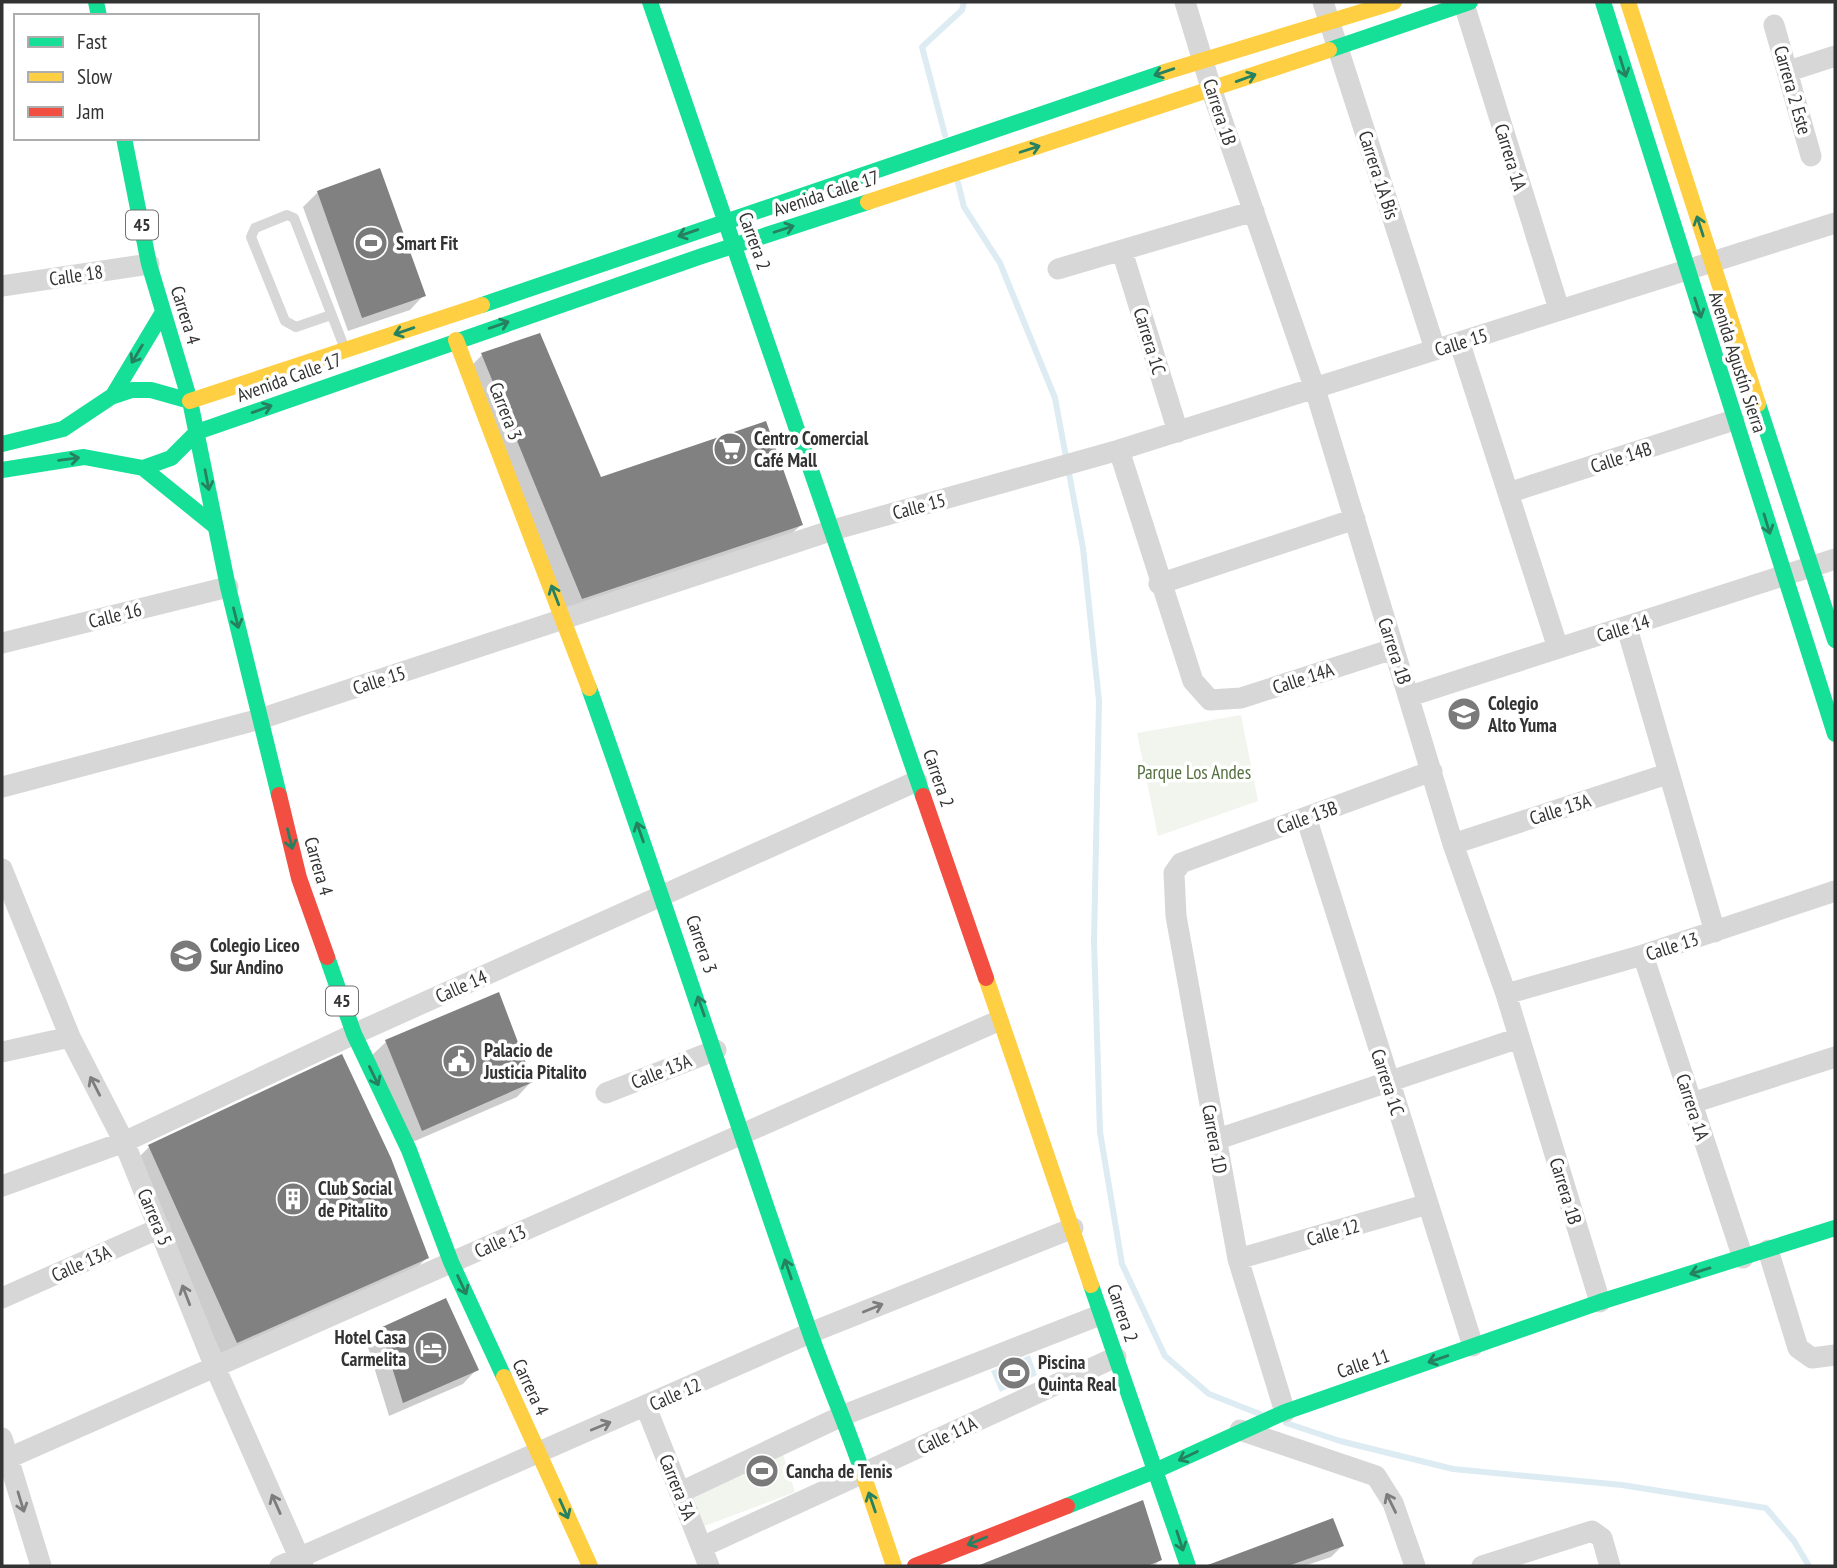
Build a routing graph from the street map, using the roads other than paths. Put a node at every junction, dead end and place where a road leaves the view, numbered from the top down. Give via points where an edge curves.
1 (650, 2) edge
2 (1185, 2) edge
3 (1323, 2) edge
4 (1394, 2) edge
5 (1603, 2) edge
6 (1628, 2) edge
7 (1467, 3) edge
8 (1329, 23) junction
9 (1774, 24) dead end
10 (1338, 46) junction
11 (1835, 56) edge
12 (1203, 59) junction
13 (1789, 71) junction
14 (1212, 90) junction
15 (124, 140) edge
16 (1811, 156) dead end
17 (1254, 211) junction
18 (725, 220) junction
19 (1835, 224) edge
20 (735, 244) junction
21 (1122, 251) junction
22 (149, 264) junction
23 (1712, 264) junction
24 (1058, 269) dead end
25 (1687, 271) junction
26 (2, 286) edge
27 (1559, 309) junction
28 (163, 312) junction
29 (331, 315) junction
30 (456, 340) junction
31 (1460, 344) junction
32 (1435, 349) junction
33 (346, 351) junction
34 (1315, 389) junction
35 (112, 397) junction
36 (190, 401) junction
37 (1734, 420) junction
38 (197, 432) junction
39 (1178, 432) junction
40 (2, 444) edge
41 (1119, 450) junction
42 (143, 468) junction
43 (2, 470) edge
44 (1508, 493) junction
45 (1355, 520) junction
46 (216, 527) junction
47 (833, 530) junction
48 (1835, 559) edge
49 (1812, 566) junction
50 (1783, 576) junction
51 (1159, 584) junction
52 (228, 587) junction
53 (565, 620) junction
54 (1627, 628) junction
55 (1835, 640) edge
56 (2, 643) edge
57 (1558, 648) junction
58 (1393, 649) junction
59 (1410, 696) junction
60 (261, 719) junction
61 (1835, 734) edge
62 (1432, 771) junction
63 (1667, 775) junction
64 (917, 780) junction
65 (2, 787) edge
66 (1306, 817) junction
67 (1453, 844) junction
68 (1181, 863) joint
69 (2, 869) edge
70 (1835, 891) edge
71 (663, 896) junction
72 (1715, 932) junction
73 (1643, 955) junction
74 (1506, 994) junction
75 (998, 1021) junction
76 (354, 1034) junction
77 (70, 1037) junction
78 (1519, 1038) junction
79 (716, 1050) junction
80 (2, 1052) edge
81 (1835, 1057) edge
82 (1387, 1081) junction
83 (606, 1093) dead end
84 (1692, 1102) junction
85 (741, 1134) junction
86 (1215, 1140) junction
87 (124, 1142) junction
88 (2, 1186) edge
89 (1428, 1204) junction
90 (160, 1228) junction
91 (1073, 1228) junction
92 (1835, 1228) edge
93 (1768, 1250) junction
94 (1743, 1258) junction
95 (1238, 1259) junction
96 (451, 1262) junction
97 (2, 1298) edge
98 (1600, 1302) junction
99 (1100, 1315) junction
100 (810, 1333) junction
101 (1473, 1346) junction
102 (1835, 1354) edge
103 (1116, 1357) junction
104 (215, 1367) junction
105 (646, 1408) junction
106 (1280, 1414) junction
107 (844, 1415) junction
108 (1245, 1428) junction
109 (538, 1451) junction
110 (4, 1452) edge
111 (1157, 1470) junction
112 (862, 1474) junction
113 (681, 1492) junction
114 (705, 1557) edge
115 (302, 1562) edge
116 (41, 1566) edge
117 (279, 1566) edge
118 (590, 1566) edge
119 (894, 1566) edge
120 (915, 1566) edge
121 (1188, 1566) edge
122 (1415, 1566) edge
123 (1482, 1566) edge
124 (1610, 1566) edge

1 - 18 main road, Carrera 2
2 - 12 street, Carrera 1B
3 - 8 street, Carrera 1A Bis
4 - 8 main road, Avenida Calle 17
5 -> 25 main road, Avenida Agustín Sierra
23 -> 6 main road, Avenida Agustín Sierra
7 - 10 main road, Avenida Calle 17
7 - 27 street, Carrera 1A
8 - 10 street, Carrera 1A Bis
8 - 12 main road, Avenida Calle 17
9 - 13 street, Carrera 2 Este
14 -> 10 main road, Avenida Calle 17
10 - 32 street, Carrera 1A Bis
11 - 13 street
12 - 14 street, Carrera 1B
12 -> 18 main road, Avenida Calle 17
13 - 16 street, Carrera 2 Este
14 - 17 street, Carrera 1B
20 -> 14 main road, Avenida Calle 17
15 - 22 main road, Carrera 4 / 45
17 - 21 street
17 - 34 street, Carrera 1B
18 - 20 main road, Carrera 2
18 -> 33 main road, Avenida Calle 17
19 - 23 street, Calle 15
30 -> 20 main road, Avenida Calle 17
20 - 47 main road, Carrera 2
21 - 24 street
21 - 39 street, Carrera 1C
22 - 26 street, Calle 18
22 - 28 main road, Carrera 4 / 45
23 - 25 street, Calle 15
23 - 49 main road, Avenida Agustín Sierra
25 - 27 street, Calle 15
25 -> 37 main road, Avenida Agustín Sierra
27 - 31 street, Calle 15
28 -> 35 main road
28 - 36 main road, Carrera 4 / 45
29 - 29 lane via 293,218 287,215 255,228 251,237 285,321 296,327
29 - 33 lane
38 -> 30 main road, Avenida Calle 17
53 -> 30 main road, Carrera 3
31 - 32 street, Calle 15
31 - 44 street
32 - 34 street, Calle 15
33 - 36 main road, Avenida Calle 17
34 - 39 street, Calle 15
34 - 45 street, Carrera 1B
35 - 36 main road via 141,388
35 - 40 main road via 71,426
36 - 38 main road, Carrera 4 / 45
37 - 44 street, Calle 14B
37 -> 50 main road, Avenida Agustín Sierra
38 - 42 main road via 171,458
38 -> 46 main road, Carrera 4 / 45
39 - 41 street, Calle 15
41 - 47 street, Calle 15
41 - 51 street
43 -> 42 main road via 84,457
42 - 46 main road
44 - 57 street
45 - 51 street
45 - 58 street, Carrera 1B
46 - 52 main road, Carrera 4 / 45
47 - 53 street, Calle 15
47 - 64 main road, Carrera 2
48 - 49 street, Calle 14
49 - 50 street, Calle 14
49 - 55 main road, Avenida Agustín Sierra
50 - 54 street, Calle 14
50 - 61 main road, Avenida Agustín Sierra
51 - 58 street, Calle 14A via 1193,681 1210,700 1241,698
52 - 56 street, Calle 16
52 -> 60 main road, Carrera 4 / 45
53 - 60 street, Calle 15
71 -> 53 main road, Carrera 3
54 - 57 street, Calle 14
54 - 63 street
57 - 59 street, Calle 14
58 - 59 street, Carrera 1B
59 - 62 street, Carrera 1B
60 - 65 street, Calle 15
60 -> 76 main road, Carrera 4 / 45 via 299,878
62 - 66 street, Calle 13B
62 - 67 street, Carrera 1B
63 - 67 street, Calle 13A
63 - 72 street
64 - 71 street, Calle 14
64 - 75 main road, Carrera 2
66 - 68 street, Calle 13B
66 - 82 street, Carrera 1C
67 - 74 street, Carrera 1B
68 - 86 street, Carrera 1D via 1174,873 1176,916
69 - 77 street, Carrera 5
70 - 72 street, Calle 13
71 - 76 street, Calle 14
79 -> 71 main road, Carrera 3
72 - 73 street, Calle 13
73 - 74 street, Calle 13
73 - 84 street, Carrera 1A
74 - 78 street, Carrera 1B
75 - 85 street, Calle 13
75 - 91 main road, Carrera 2
76 - 87 street, Calle 14
76 -> 96 main road, Carrera 4 / 45 via 409,1150
77 - 80 street
87 -> 77 street, Carrera 5
78 - 82 street
78 - 98 street, Carrera 1B
79 - 83 street, Calle 13A
79 - 85 main road, Carrera 3
81 - 84 street
82 - 86 street
82 - 89 street, Carrera 1C
84 - 94 street, Carrera 1A
85 - 96 street, Calle 13
100 -> 85 main road, Carrera 3
86 - 95 street, Carrera 1D
87 - 88 street, Calle 14
87 - 90 street, Carrera 5
89 - 95 street, Calle 12
89 - 101 street, Carrera 1C
90 - 97 street, Calle 13A
104 -> 90 street, Carrera 5
91 - 99 main road, Carrera 2
100 -> 91 street, Calle 12
92 - 93 main road, Calle 11
93 - 94 main road, Calle 11
93 - 102 street via 1798,1348 1812,1358
94 -> 98 main road, Calle 11
95 - 106 street, Carrera 1D
96 - 104 street, Calle 13
96 -> 109 main road, Carrera 4 / 45
98 - 101 main road, Calle 11
99 - 103 main road, Carrera 2
99 - 107 street
100 - 105 street, Calle 12
100 - 107 main road, Carrera 3
101 -> 106 main road, Calle 11
103 - 111 main road, Carrera 2
103 - 112 street, Calle 11A
104 - 110 street, Calle 13
115 -> 104 street, Carrera 5
109 -> 105 street, Calle 12
105 - 113 street, Carrera 3A
106 - 108 main road, Calle 11
107 - 112 main road, Carrera 3
107 - 113 street
108 -> 111 main road, Calle 11
122 -> 108 street via 1393,1503 1376,1476
109 - 115 street, Calle 12
109 -> 118 main road, Carrera 4 / 45
110 -> 116 street
111 -> 120 main road, Calle 11
111 -> 121 main road, Carrera 2
112 - 114 street, Calle 11A
119 -> 112 main road, Carrera 3
113 - 114 street, Carrera 3A
115 - 117 street, Calle 12
123 - 124 street via 1592,1531 1602,1538

